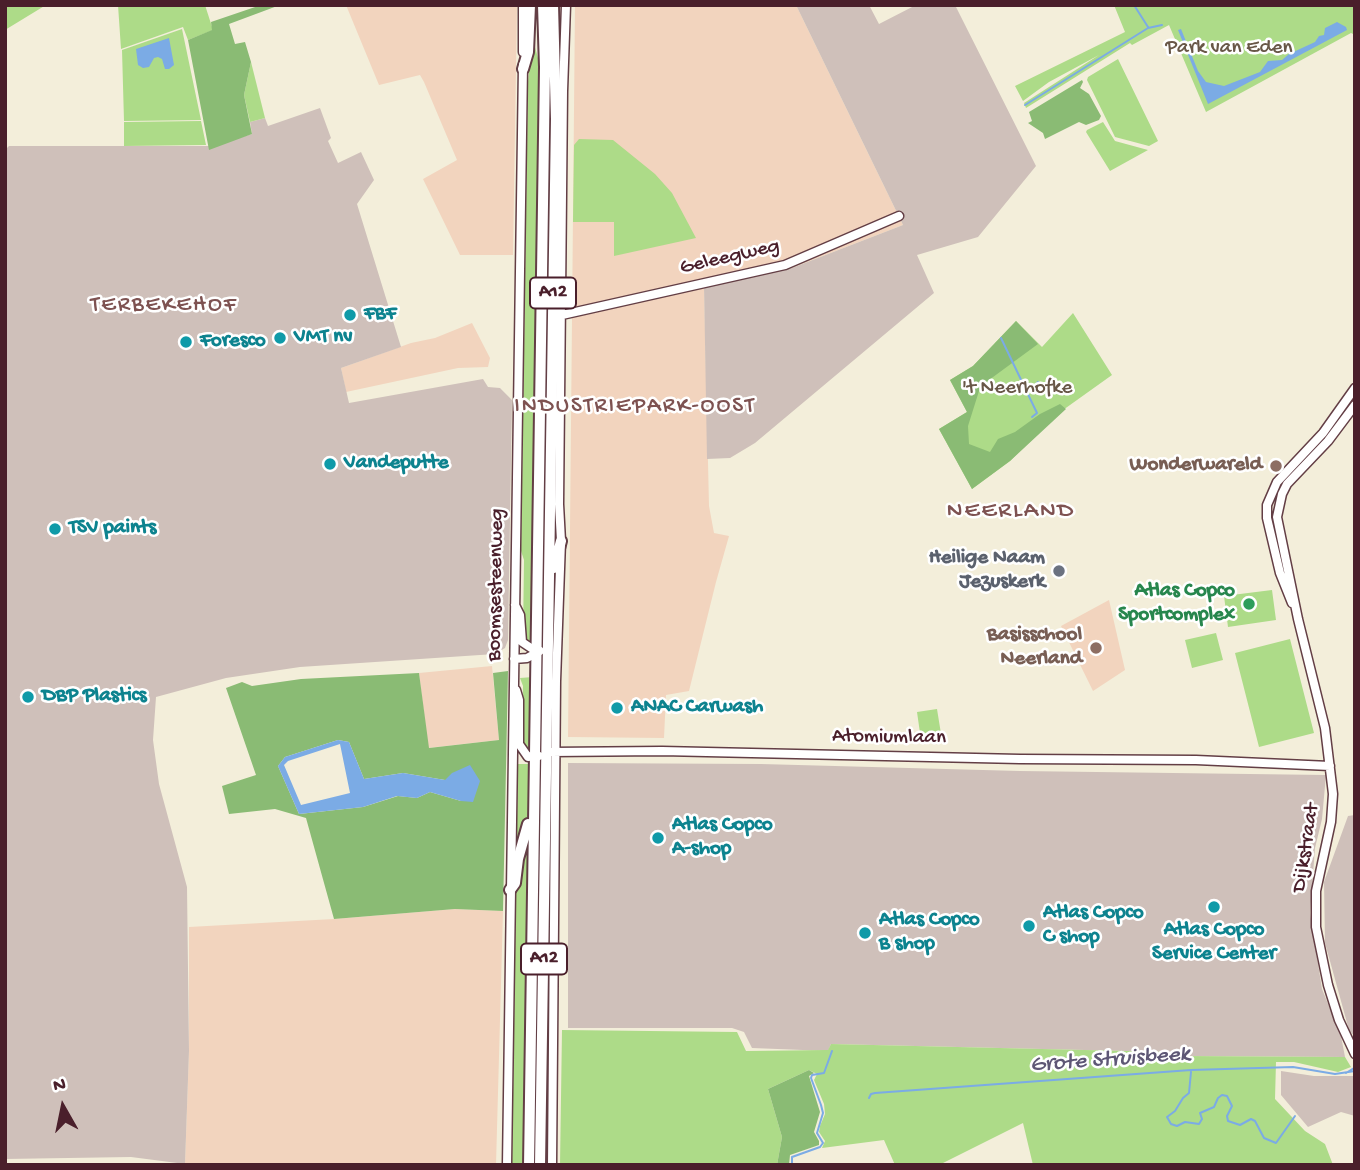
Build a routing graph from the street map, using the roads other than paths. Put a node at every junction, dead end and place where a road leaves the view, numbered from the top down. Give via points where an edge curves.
1 (523, 5) edge
2 (530, 5) edge
3 (544, 5) edge
4 (553, 5) edge
5 (559, 5) edge
6 (566, 5) edge
7 (566, 18) junction
8 (523, 69) junction
9 (563, 91) junction
10 (564, 199) junction
11 (899, 216) dead end
12 (562, 315) junction
13 (1355, 388) edge
14 (1355, 405) edge
15 (561, 541) junction
16 (549, 580) junction
17 (514, 604) junction
18 (1298, 619) junction
19 (548, 646) junction
20 (537, 652) junction
21 (514, 659) junction
22 (513, 680) junction
23 (546, 754) junction
24 (1330, 766) junction
25 (534, 809) junction
26 (510, 890) junction
27 (1355, 1054) edge
28 (507, 1165) edge
29 (529, 1165) edge
30 (541, 1165) edge
31 (552, 1165) edge

1 - 8 main road, Boomsesteenweg
2 - 8 highway
3 - 20 highway, A12
4 - 16 highway, A12 via 556,119
5 - 9 highway
6 - 7 main road
7 - 9 main road
7 - 10 main road
8 - 17 main road, Boomsesteenweg
9 - 10 main road
10 - 12 main road
11 - 12 main road, Geleegweg via 785,265
12 - 15 main road
13 - 18 main road via 1323,433 1276,482 1268,505 1280,573
14 - 18 main road via 1282,494 1278,517
15 - 16 highway
15 - 23 main road via 556,681
16 - 19 highway, A12
17 - 20 main road via 520,615 522,642
17 - 21 main road, Boomsesteenweg
18 - 24 main road, Dijkstraat
19 - 20 main road
19 - 23 highway, A12
20 - 21 main road
20 - 23 highway, A12
21 - 22 main road, Boomsesteenweg
22 - 23 main road via 519,700 519,744 525,755
22 - 26 main road, Boomsesteenweg
23 - 24 main road, Atomiumlaan via 1196,760
23 - 25 highway, A12
23 - 30 highway, A12
23 - 31 main road
24 - 27 main road, Dijkstraat via 1331,822 1316,891 1316,926 1328,985
25 - 26 highway
25 - 29 highway, A12
26 - 28 main road, Boomsesteenweg

